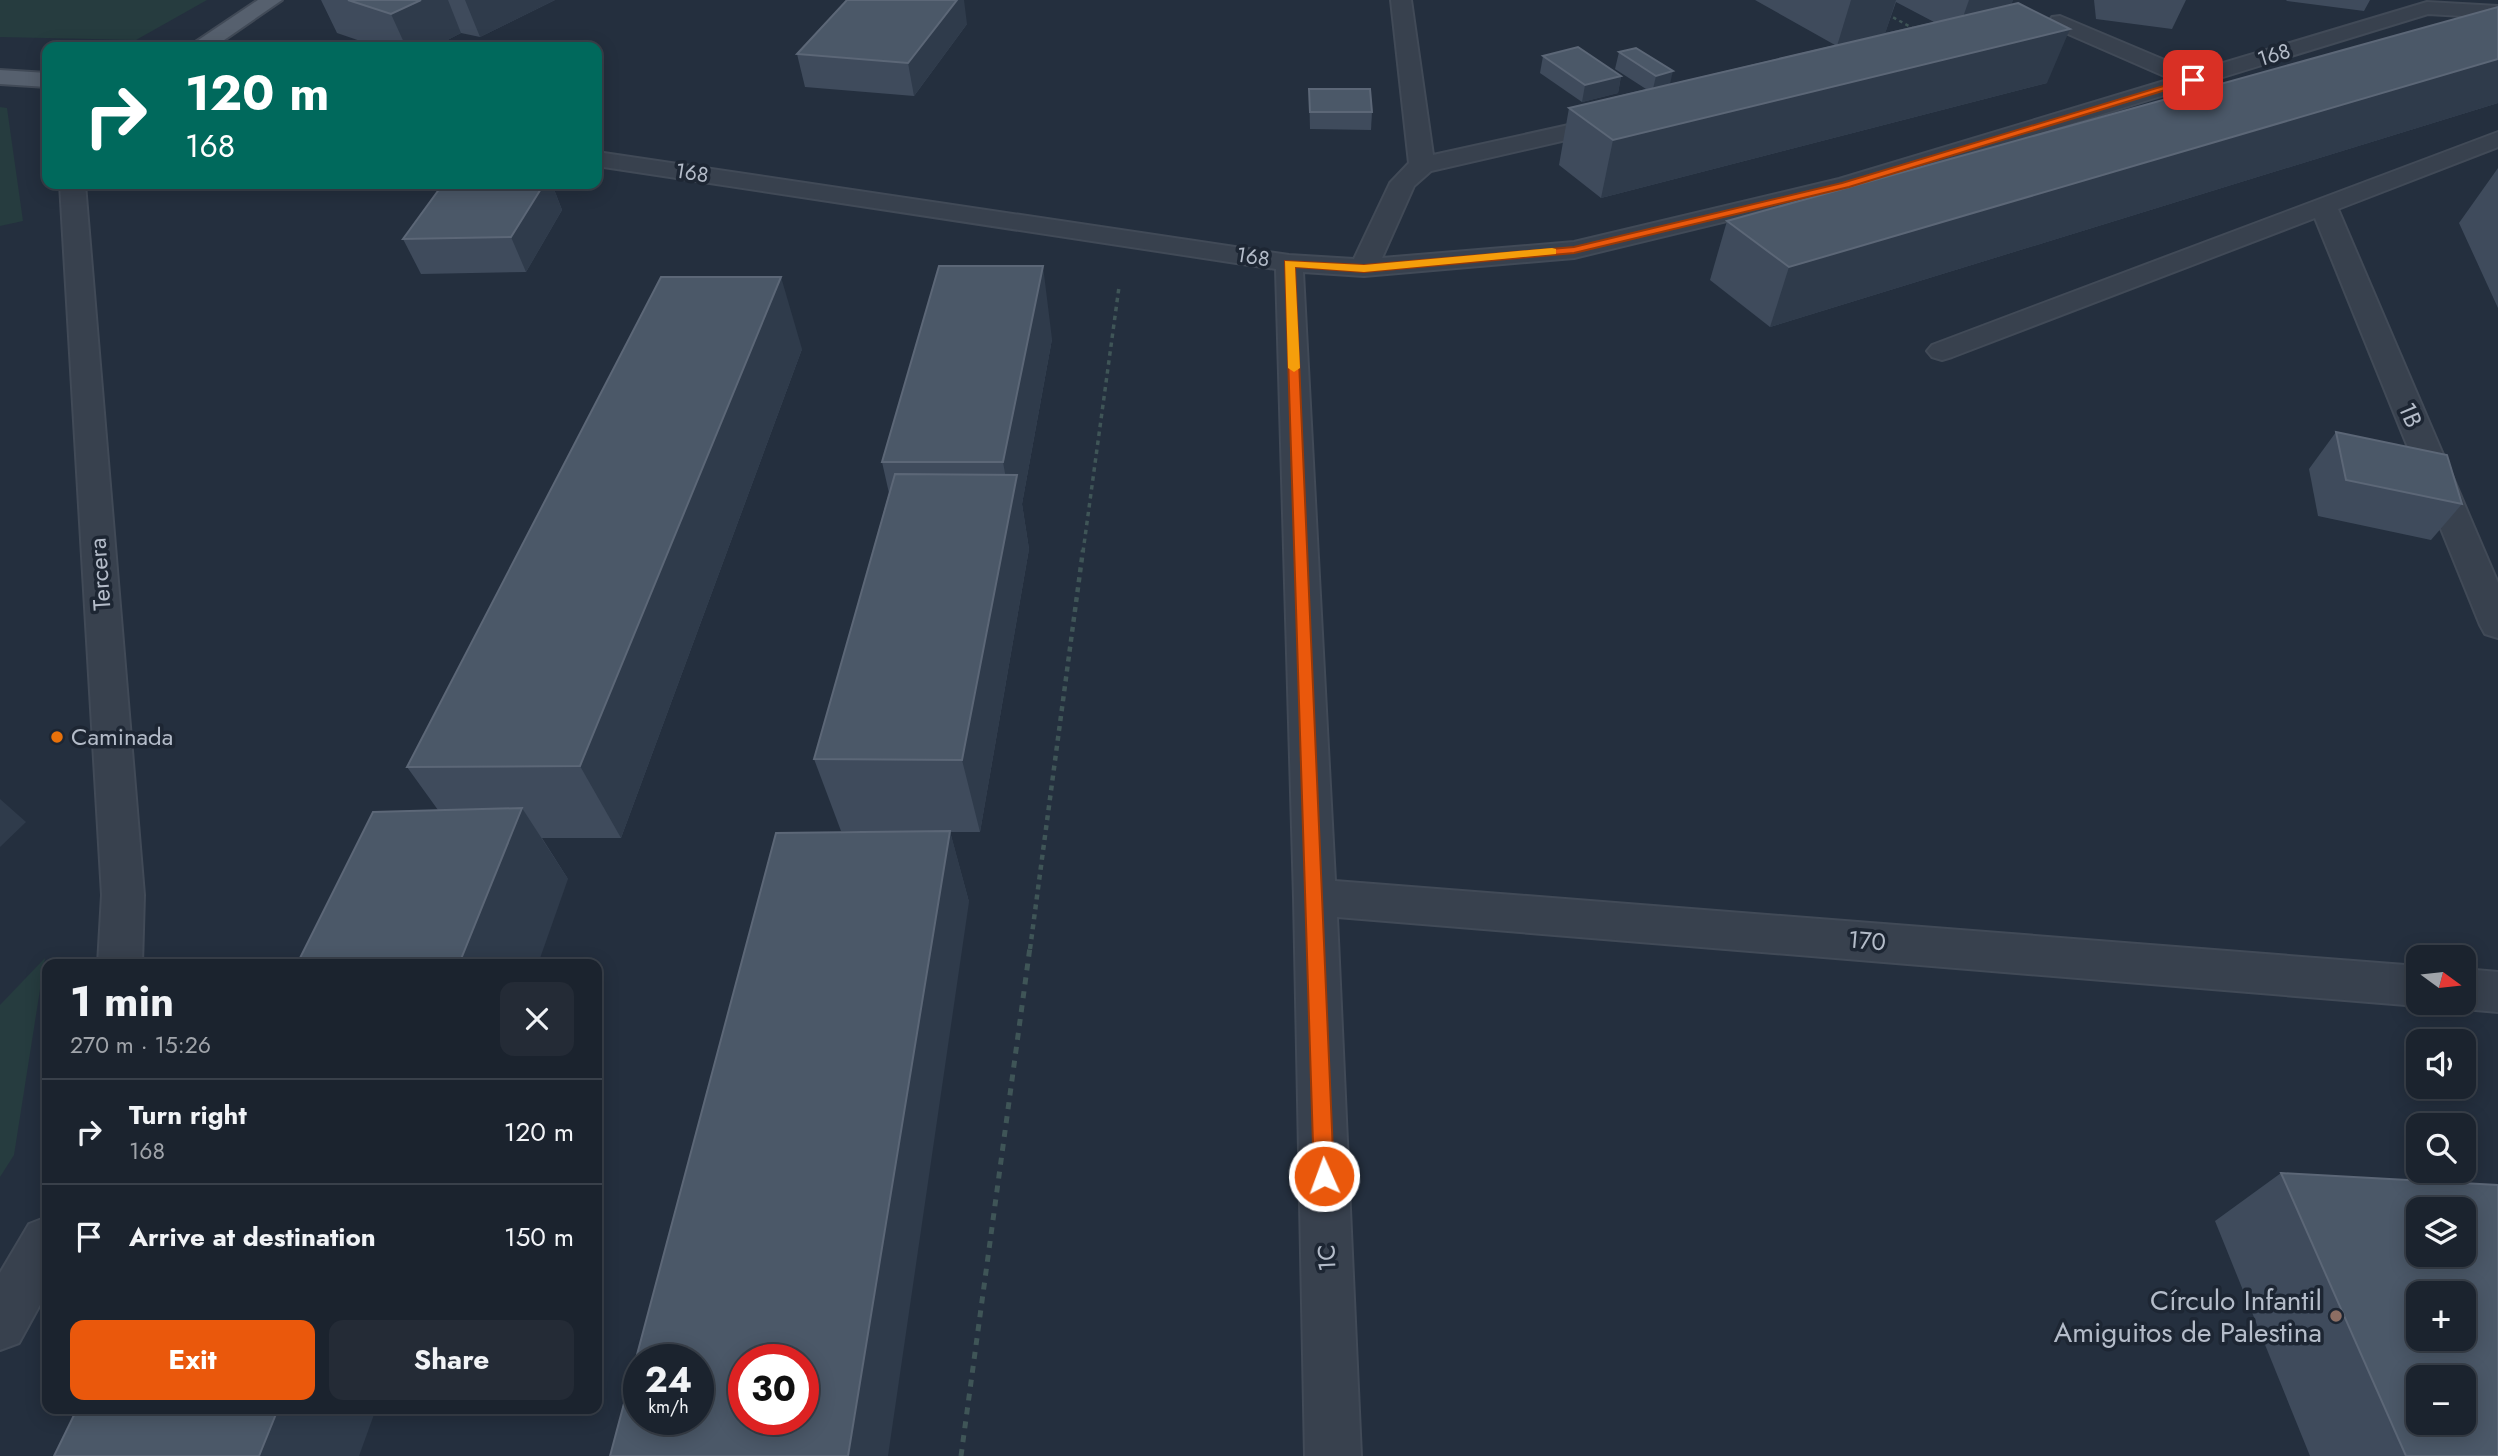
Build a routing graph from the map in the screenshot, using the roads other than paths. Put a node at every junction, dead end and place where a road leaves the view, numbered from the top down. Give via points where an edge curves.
1 (272, 0) edge
2 (1401, 0) edge
3 (2425, 4) edge
4 (2058, 11) edge
5 (2498, 12) edge
6 (2035, 27) edge
7 (207, 42) edge
8 (0, 77) edge
9 (42, 80) edge
10 (2193, 80) junction
11 (1637, 117) edge
12 (2498, 139) edge
13 (602, 160) edge
14 (1422, 165) junction
15 (72, 189) edge
16 (2323, 205) junction
17 (1289, 263) junction
18 (1364, 268) junction
19 (1942, 351) dead end
20 (2498, 625) edge
21 (1315, 897) junction
22 (120, 959) edge
23 (2406, 985) edge
24 (2476, 990) edge
25 (2498, 992) edge
26 (42, 1251) edge
27 (0, 1324) edge
28 (1333, 1456) edge

1 - 7 main road
2 - 14 street
3 - 5 street
3 - 10 street, 168
4 - 6 street
4 - 10 street
8 - 9 main road
10 - 18 street, 168 via 1846,185 1574,250
11 - 14 street
12 - 16 street
13 - 17 street, 168
14 - 18 street via 1403,183
15 - 22 street, Tercera via 123,895
16 - 19 street
16 - 20 street, 1B
17 - 18 street, 168
17 - 21 street, 1C
21 - 23 street, 170
21 - 28 street, 1C
24 - 25 street
26 - 27 street

